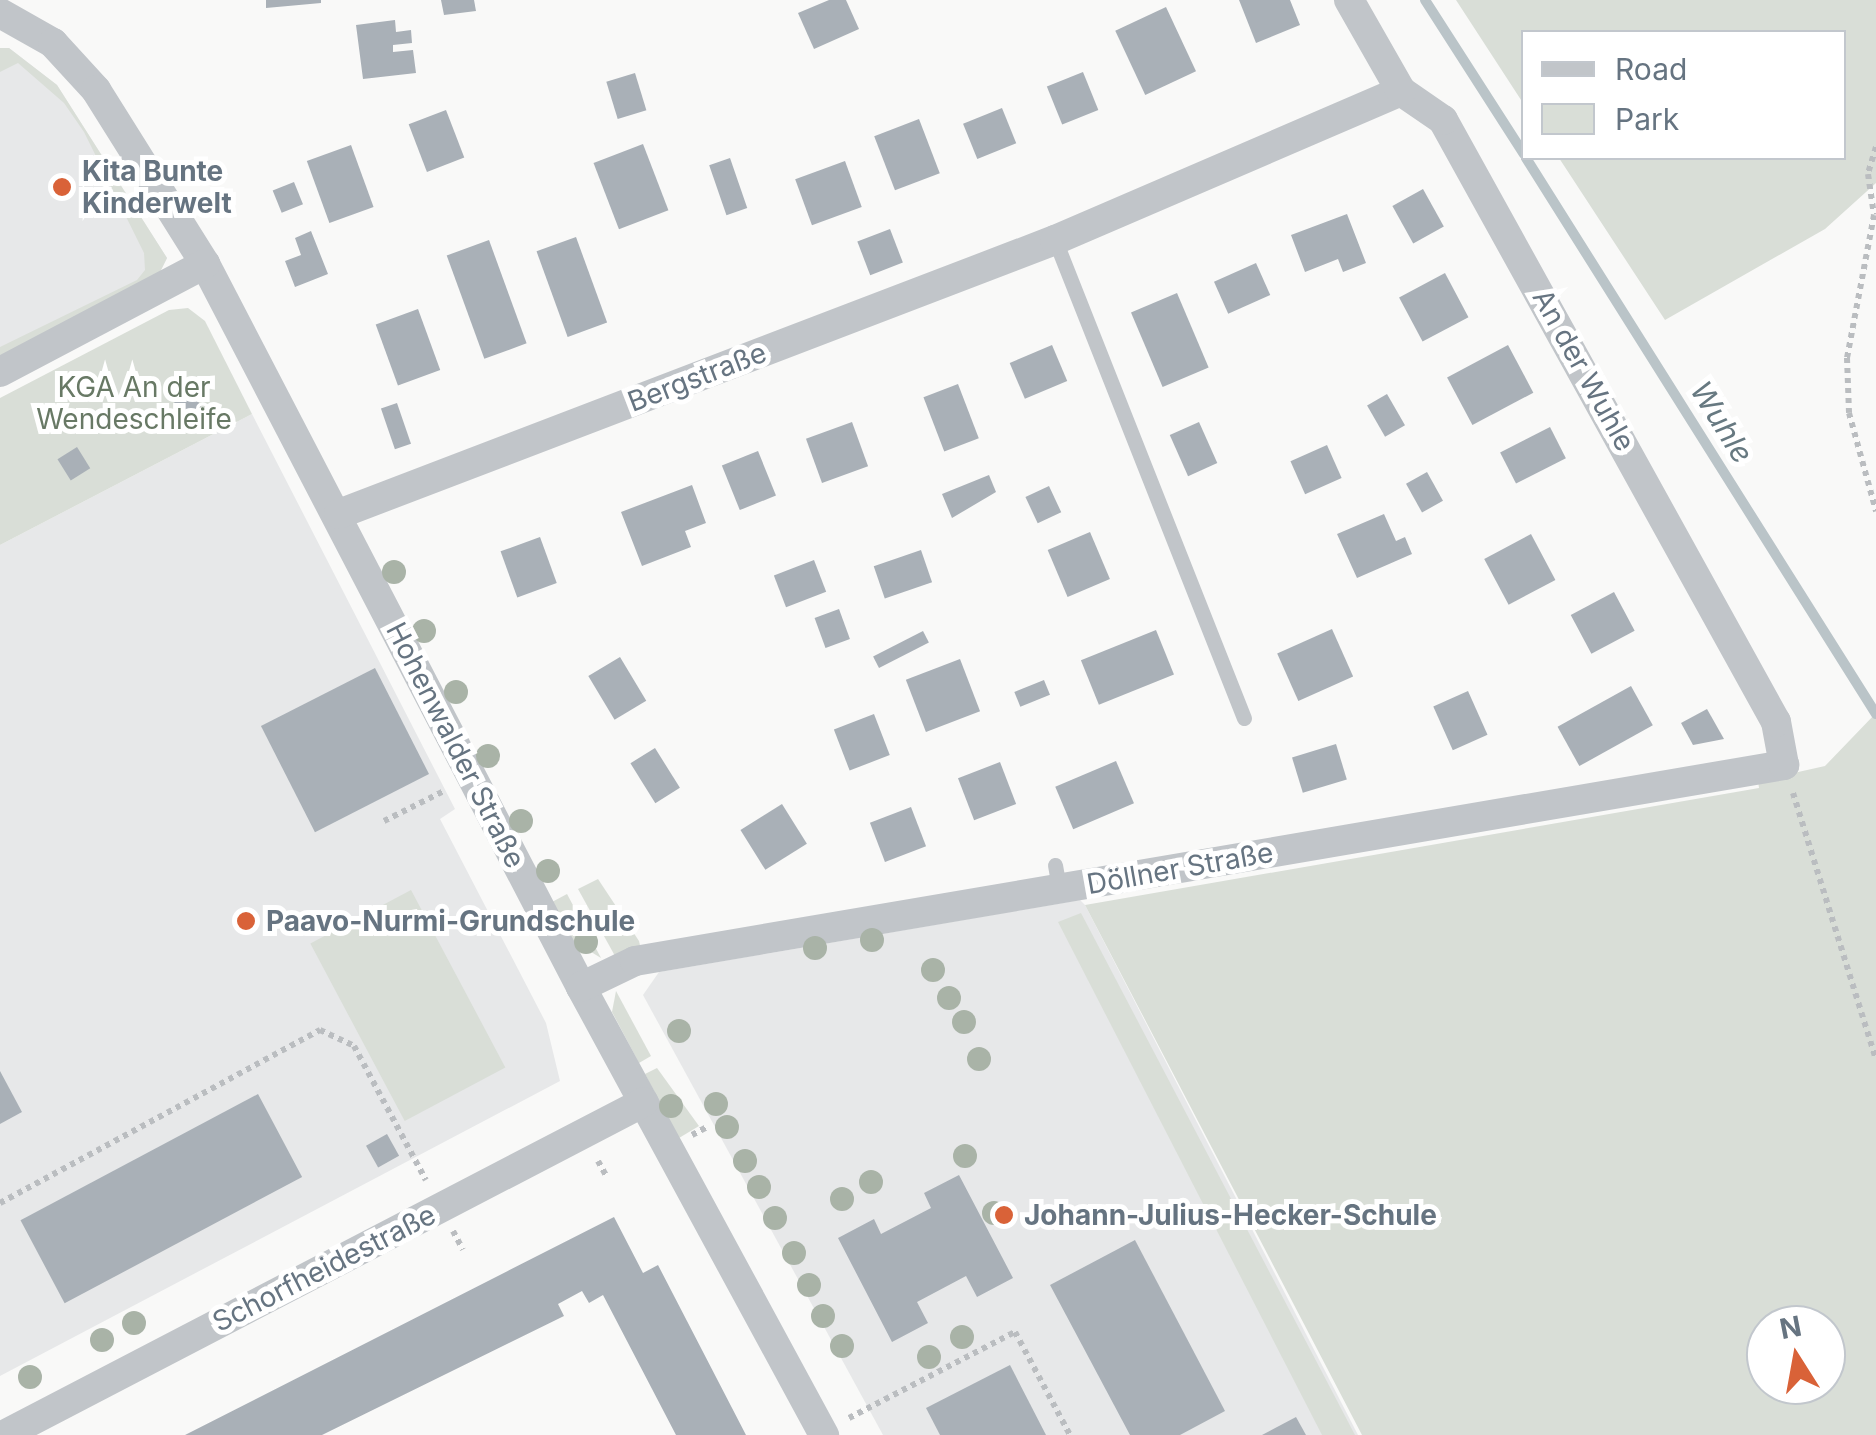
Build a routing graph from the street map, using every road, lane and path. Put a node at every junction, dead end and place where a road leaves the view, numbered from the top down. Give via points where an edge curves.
1 (1349, 0) edge
2 (0, 13) edge
3 (1401, 91) junction
4 (1876, 147) edge
5 (1054, 240) junction
6 (205, 264) junction
7 (0, 372) edge
8 (1876, 511) edge
9 (339, 514) junction
10 (1244, 718) dead end
11 (1784, 764) junction
12 (472, 776) junction
13 (384, 821) dead end
14 (581, 987) junction
15 (1876, 1059) edge
16 (644, 1102) junction
17 (398, 1127) dead end
18 (0, 1203) edge
19 (876, 1404) dead end
20 (4, 1435) edge
21 (824, 1435) edge
22 (1070, 1435) edge

1 - 3 street, An der Wuhle
2 - 6 street, Hohenwalder Straße via 54,43 96,90
3 - 5 street, Bergstraße
3 - 11 street, An der Wuhle via 1430,106 1452,136 1776,722
4 - 8 path via 1868,174 1874,215 1847,358 1849,414
5 - 9 street, Bergstraße
5 - 10 lane
6 - 7 street
6 - 9 street, Hohenwalder Straße
9 - 12 street, Hohenwalder Straße
11 - 14 street, Döllner Straße via 1057,876 634,961
11 - 15 path
12 - 13 path
12 - 14 street, Hohenwalder Straße
14 - 16 street, Hohenwalder Straße
16 - 20 street, Schorfheidestraße
16 - 21 street, Hohenwalder Straße
17 - 18 path via 354,1046 320,1030
19 - 22 path via 1015,1332

